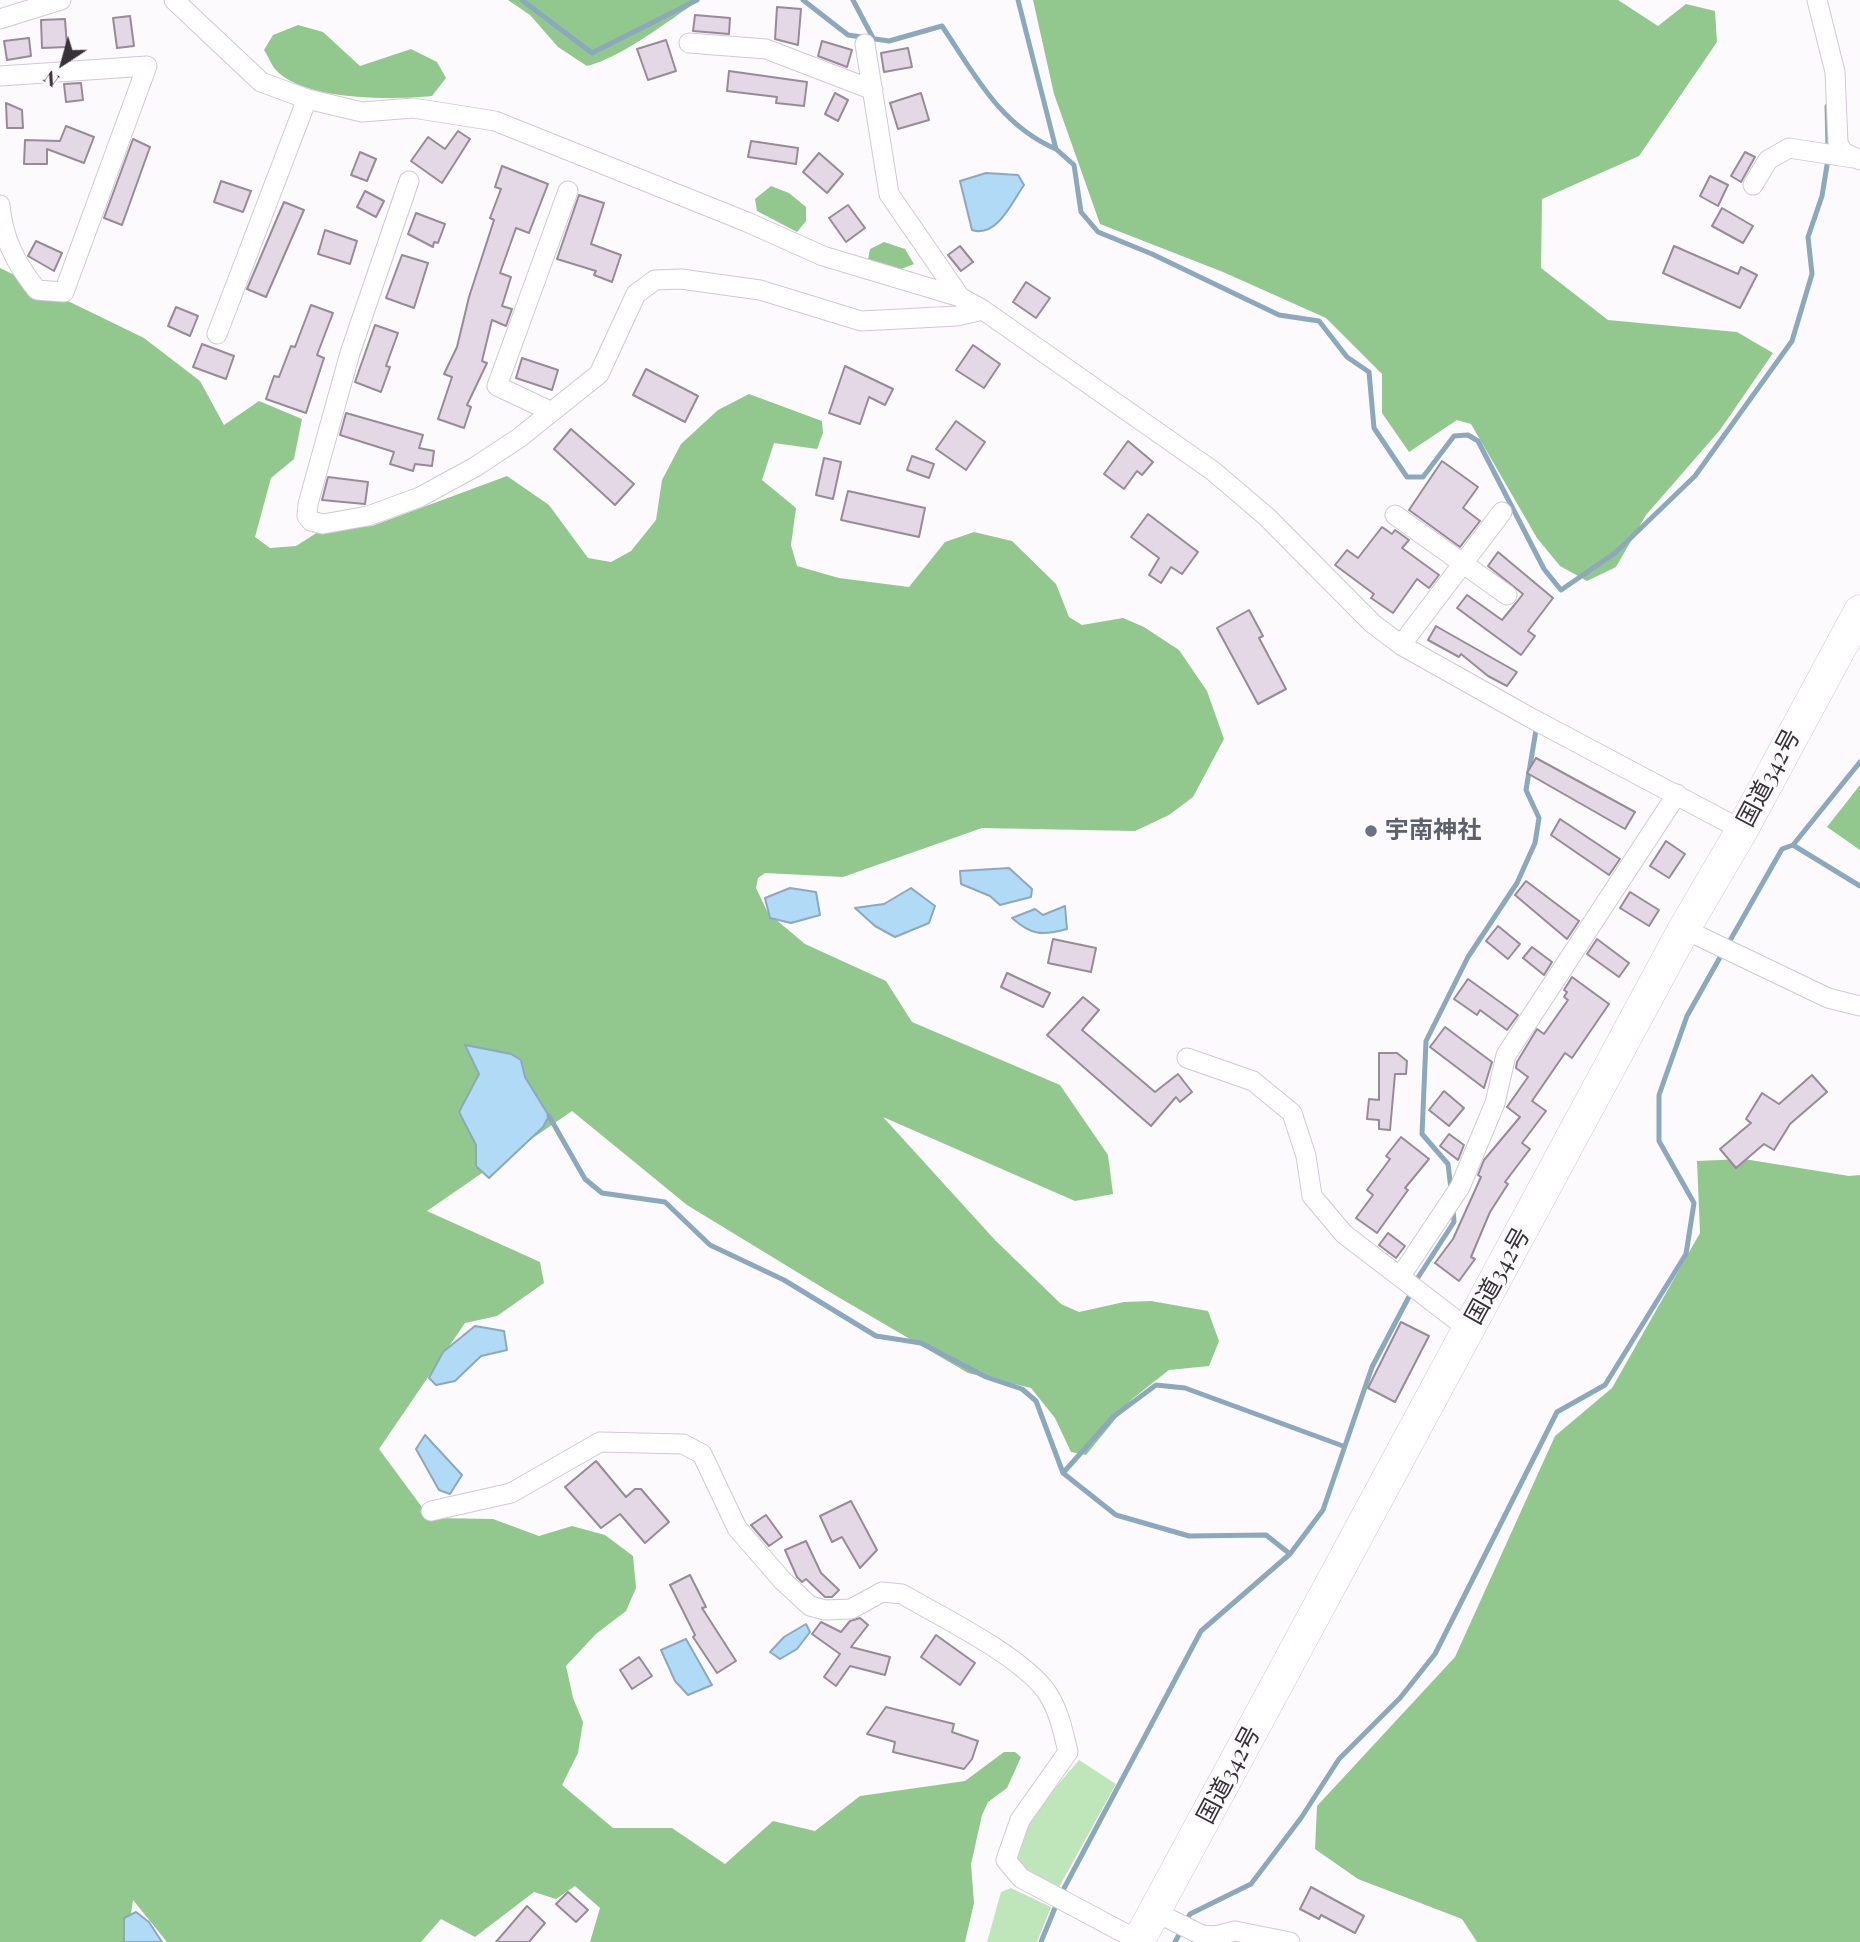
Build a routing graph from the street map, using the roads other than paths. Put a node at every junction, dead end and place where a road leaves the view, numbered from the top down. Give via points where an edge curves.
1 (61, 0) edge
2 (174, 0) edge
3 (1816, 0) edge
4 (0, 19) edge
5 (689, 43) dead end
6 (864, 44) dead end
7 (0, 76) edge
8 (873, 90) junction
9 (307, 99) junction
10 (1856, 159) edge
11 (409, 181) dead end
12 (1753, 185) dead end
13 (568, 191) dead end
14 (0, 205) edge
15 (960, 297) junction
16 (983, 310) junction
17 (217, 334) dead end
18 (550, 411) junction
19 (1502, 512) dead end
20 (1395, 514) dead end
21 (1463, 563) junction
22 (1507, 595) dead end
23 (1860, 611) edge
24 (1401, 645) junction
25 (1677, 794) junction
26 (1742, 830) junction
27 (1684, 929) junction
28 (1860, 1006) edge
29 (1187, 1058) dead end
30 (1400, 1277) junction
31 (1468, 1329) junction
32 (431, 1511) dead end
33 (1155, 1912) junction
34 (1214, 1939) edge
35 (1138, 1941) edge
36 (1290, 1942) edge

1 - 4 street
2 - 9 street via 261,82
3 - 10 street via 1835,72 1838,143
5 - 8 street via 766,49
6 - 8 street
7 - 14 street via 147,66 64,292 37,290 15,263
8 - 15 street via 889,194
9 - 15 street via 362,112 413,108 495,121 822,256
9 - 17 street
10 - 12 street via 1789,149 1768,159
11 - 18 street via 350,353 307,516 323,524 368,516 420,497 519,438
13 - 18 street via 497,386
15 - 16 street
16 - 18 street via 957,316 861,321 760,290 655,280 636,294 599,374
16 - 24 street via 1213,471 1267,517 1372,623
19 - 21 street
20 - 21 street
21 - 22 street
21 - 24 street
23 - 26 highway, 国道342号
24 - 25 street
25 - 26 street
25 - 30 street via 1506,1055 1495,1102 1460,1187
26 - 27 highway, 国道342号
27 - 28 street via 1817,994
27 - 31 highway, 国道342号
29 - 30 street via 1253,1081 1292,1113 1306,1156 1312,1196 1344,1234
30 - 31 street
31 - 33 highway, 国道342号
32 - 35 street via 511,1493 600,1442 683,1444 702,1454 737,1528 810,1606 851,1609 882,1592 902,1594 1018,1664 1045,1691 1060,1718 1068,1752 1020,1820 1006,1860 1021,1878
33 - 34 street
33 - 35 highway, 国道342号
34 - 36 street via 1235,1931

